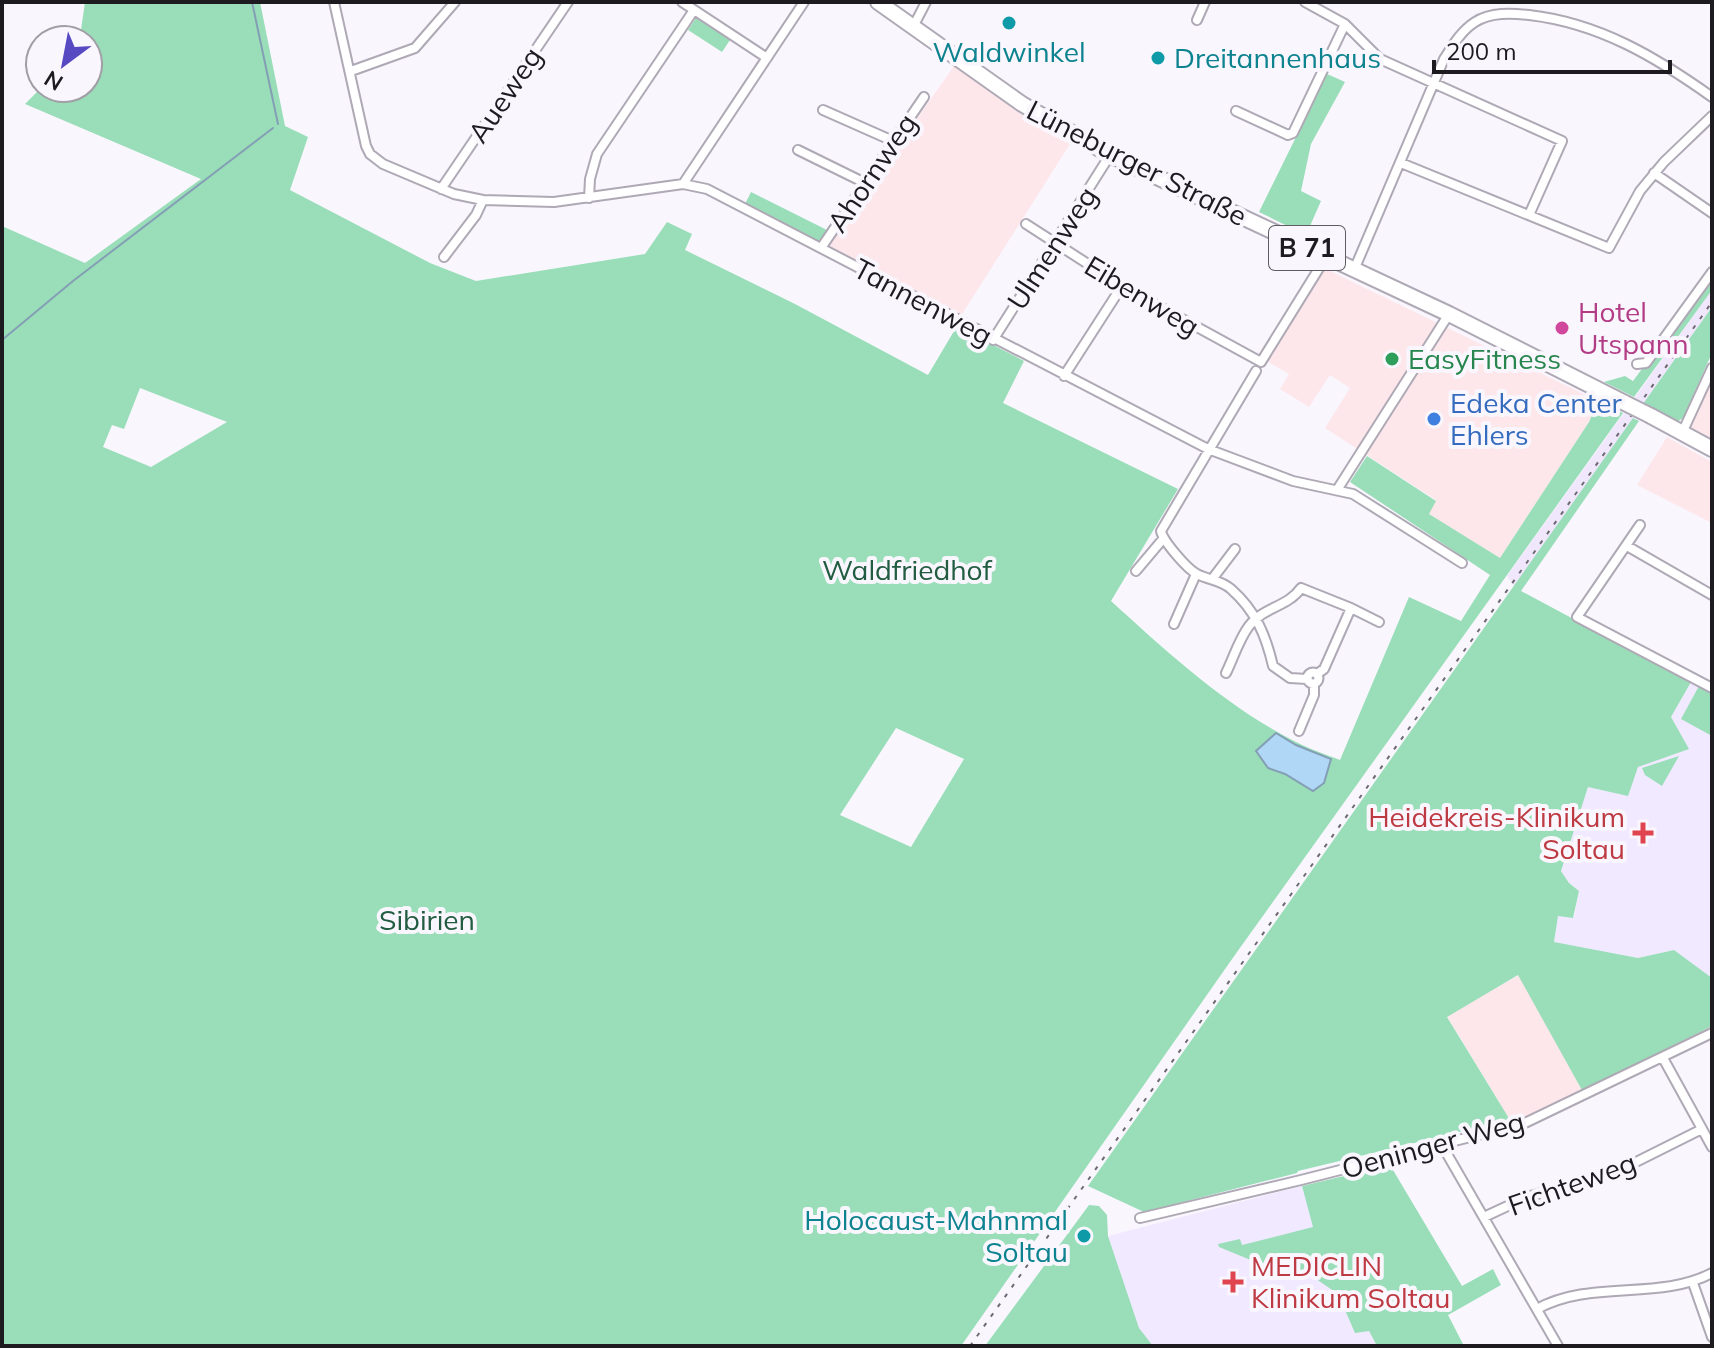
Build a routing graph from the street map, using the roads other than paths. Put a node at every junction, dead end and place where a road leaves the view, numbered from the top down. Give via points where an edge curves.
1 (334, 2) edge
2 (455, 2) edge
3 (568, 2) edge
4 (682, 2) edge
5 (804, 2) edge
6 (878, 2) edge
7 (926, 2) edge
8 (1205, 2) edge
9 (1305, 2) edge
10 (1519, 2) edge
11 (694, 10) junction
12 (1516, 13) junction
13 (1197, 20) dead end
14 (1345, 24) junction
15 (913, 27) junction
16 (767, 58) junction
17 (351, 71) junction
18 (1434, 83) junction
19 (924, 97) dead end
20 (1712, 97) edge
21 (823, 110) dead end
22 (1236, 111) dead end
23 (1712, 116) edge
24 (893, 141) junction
25 (798, 150) dead end
26 (1110, 155) junction
27 (1401, 163) junction
28 (1654, 173) junction
29 (865, 183) junction
30 (683, 184) junction
31 (441, 189) junction
32 (589, 198) junction
33 (483, 200) junction
34 (1712, 213) edge
35 (1529, 215) junction
36 (1026, 224) dead end
37 (1054, 243) junction
38 (821, 248) junction
39 (444, 257) dead end
40 (1326, 257) junction
41 (1354, 270) junction
42 (1712, 272) edge
43 (1122, 286) junction
44 (1449, 314) junction
45 (993, 340) junction
46 (1637, 364) dead end
47 (1259, 366) junction
48 (1712, 368) edge
49 (1064, 376) junction
50 (1682, 433) junction
51 (1208, 449) junction
52 (1712, 449) edge
53 (1337, 490) junction
54 (1640, 525) dead end
55 (1163, 539) junction
56 (1627, 546) junction
57 (1235, 549) dead end
58 (1462, 563) dead end
59 (1136, 571) dead end
60 (1196, 574) junction
61 (1213, 578) junction
62 (1712, 595) edge
63 (1351, 608) junction
64 (1257, 618) junction
65 (1379, 622) dead end
66 (1174, 624) dead end
67 (1226, 673) dead end
68 (1310, 681) junction
69 (1712, 688) edge
70 (1299, 731) dead end
71 (1712, 1033) edge
72 (1663, 1058) junction
73 (1702, 1129) junction
74 (1711, 1142) edge
75 (1445, 1144) junction
76 (1484, 1217) junction
77 (1140, 1218) dead end
78 (1712, 1273) edge
79 (1693, 1283) junction
80 (1537, 1309) junction
81 (1712, 1337) edge
82 (1558, 1346) edge

1 - 17 street
2 - 17 street via 415,48
3 - 31 street, Aueweg
4 - 11 street
5 - 16 street
6 - 15 main road, Lüneburger Straße / B 71
7 - 15 street
8 - 13 street
9 - 14 street
10 - 12 street
11 - 16 street
11 - 32 street via 597,154
12 - 18 street via 1477,20 1461,34
12 - 20 street via 1595,29
14 - 18 street via 1380,59
14 - 22 street via 1293,133
15 - 26 main road, Lüneburger Straße / B 71 via 1041,116
16 - 30 street
17 - 31 street, Tannenweg via 370,154
18 - 27 street
18 - 35 street via 1562,141
19 - 24 street, Ahornweg
21 - 24 street
23 - 28 street
24 - 29 street, Ahornweg
25 - 29 street
26 - 37 street, Ulmenweg
26 - 40 main road, Lüneburger Straße / B 71
27 - 35 street
27 - 41 street
28 - 34 street
28 - 35 street via 1609,248
29 - 38 street, Ahornweg
30 - 32 street, Tannenweg
30 - 38 street, Tannenweg via 707,189
31 - 33 street, Tannenweg
32 - 33 street, Tannenweg via 541,203
33 - 39 street
36 - 37 street, Eibenweg
37 - 43 street, Eibenweg
37 - 45 street, Ulmenweg
38 - 45 street, Tannenweg
40 - 41 main road, Lüneburger Straße / B 71
40 - 47 street
41 - 44 main road, Lüneburger Straße / B 71
42 - 46 street via 1646,363
43 - 47 street, Eibenweg
43 - 49 street
44 - 50 main road, Lüneburger Straße / B 71, bridge
44 - 53 street
45 - 49 street, Tannenweg
47 - 51 street
48 - 50 street
49 - 51 street, Tannenweg
50 - 52 main road, Lüneburger Straße / B 71
51 - 53 street, Tannenweg via 1293,481
51 - 55 street via 1163,524
53 - 58 street, Tannenweg via 1364,499
54 - 56 street
55 - 59 street
55 - 60 street
56 - 62 street
56 - 69 street via 1577,617
57 - 61 street
60 - 61 street
60 - 66 street
61 - 64 street via 1229,587
63 - 64 street via 1301,588 1294,598
63 - 65 street
63 - 68 street via 1324,669 1311,673
64 - 67 street
64 - 68 street via 1273,666 1290,678
68 - 70 street via 1314,695
71 - 72 street, Oeninger Weg
72 - 73 street
72 - 75 street, Oeninger Weg via 1525,1123
73 - 74 street
73 - 76 street, Fichteweg via 1616,1172 1527,1197
75 - 76 street
75 - 77 street, Oeninger Weg
76 - 80 street
78 - 79 street
79 - 80 street via 1584,1293
79 - 81 street
80 - 82 street

